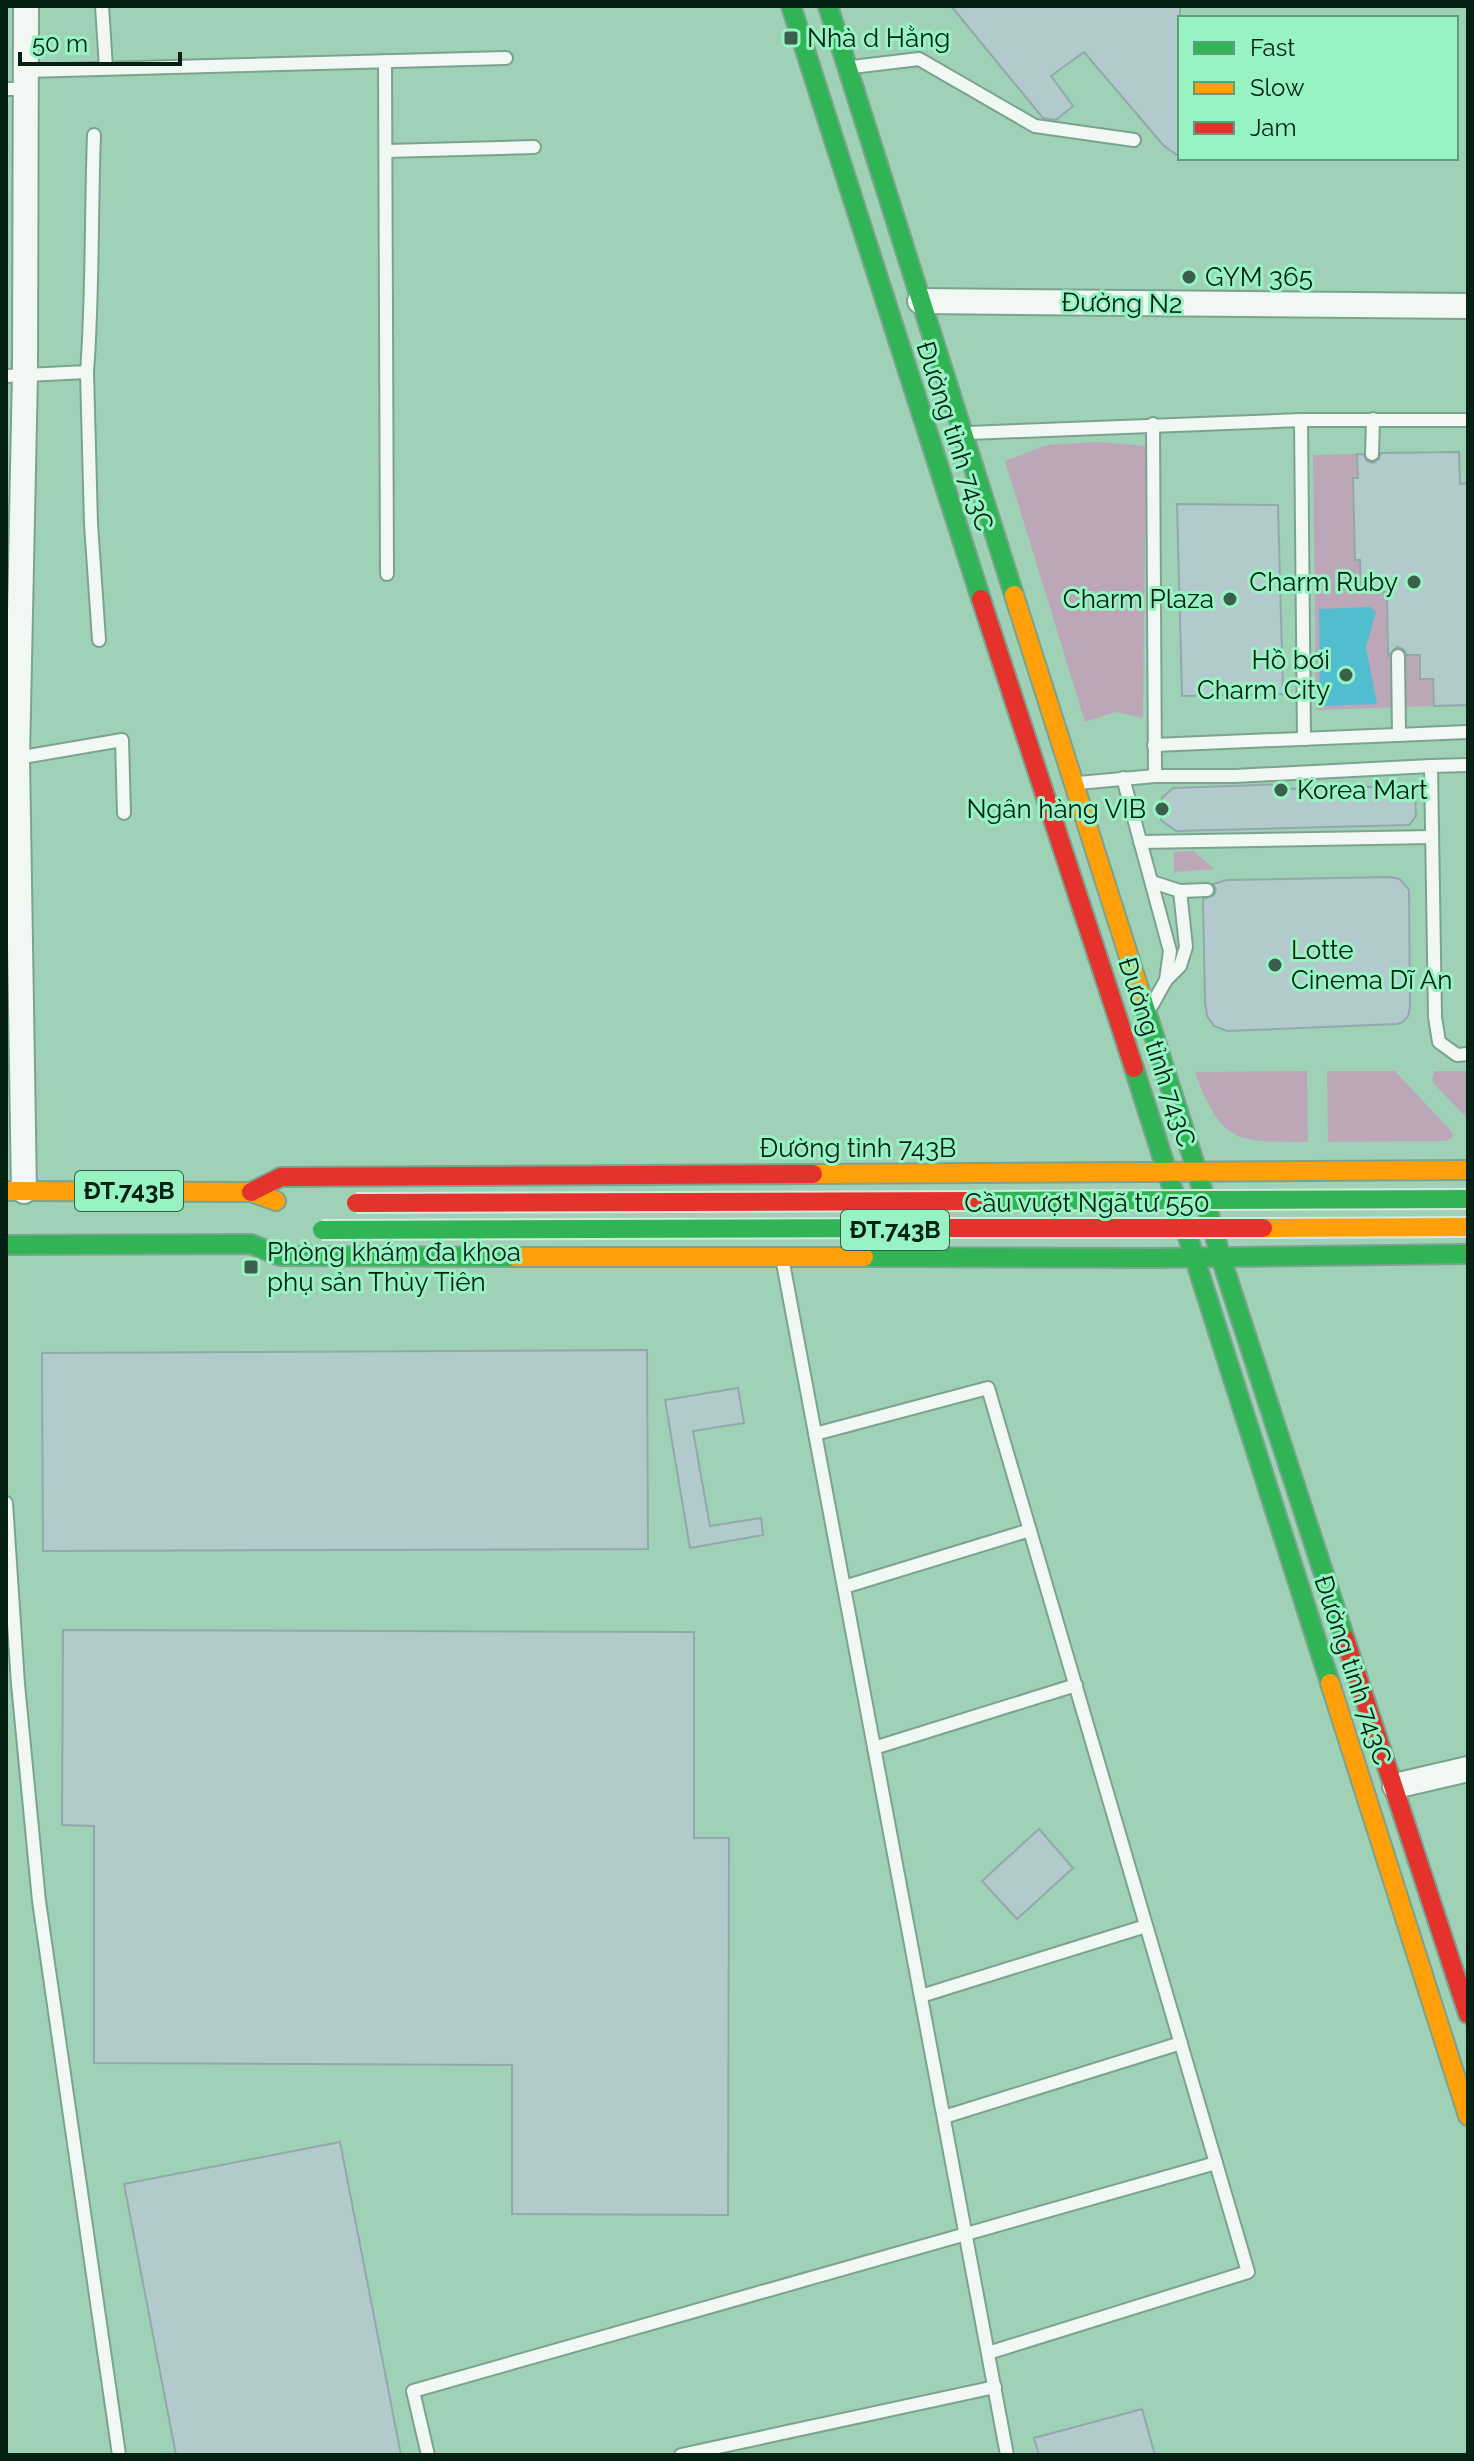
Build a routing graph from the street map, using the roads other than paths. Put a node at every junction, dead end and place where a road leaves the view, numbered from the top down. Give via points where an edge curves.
1 (26, 6) edge
2 (102, 6) edge
3 (791, 6) edge
4 (828, 6) edge
5 (506, 58) dead end
6 (385, 61) junction
7 (106, 68) junction
8 (848, 68) junction
9 (19, 83) edge
10 (94, 135) dead end
11 (1134, 140) dead end
12 (534, 147) dead end
13 (386, 151) junction
14 (920, 301) junction
15 (1468, 306) edge
16 (887, 311) junction
17 (87, 372) junction
18 (16, 375) edge
19 (1373, 419) junction
20 (1301, 420) junction
21 (1468, 420) edge
22 (1153, 424) junction
23 (963, 433) junction
24 (1372, 454) dead end
25 (387, 574) dead end
26 (99, 640) dead end
27 (1398, 656) dead end
28 (13, 665) edge
29 (1468, 732) edge
30 (1399, 735) junction
31 (1304, 739) junction
32 (1154, 745) junction
33 (17, 758) junction
34 (1468, 765) edge
35 (1431, 766) junction
36 (1155, 776) junction
37 (1123, 778) junction
38 (1075, 783) junction
39 (1045, 793) junction
40 (124, 813) dead end
41 (1432, 837) junction
42 (1140, 842) junction
43 (1152, 882) junction
44 (1207, 890) dead end
45 (1180, 891) junction
46 (1166, 980) junction
47 (1147, 1012) junction
48 (1468, 1054) edge
49 (1468, 1170) edge
50 (1197, 1171) junction
51 (1168, 1172) junction
52 (15, 1191) edge
53 (251, 1192) junction
54 (1468, 1199) edge
55 (295, 1202) dead end
56 (340, 1203) dead end
57 (1468, 1227) edge
58 (315, 1230) dead end
59 (278, 1232) dead end
60 (251, 1244) junction
61 (6, 1245) edge
62 (1468, 1254) edge
63 (782, 1256) junction
64 (1194, 1258) junction
65 (1221, 1258) junction
66 (815, 1434) junction
67 (6, 1503) edge
68 (1030, 1530) junction
69 (844, 1587) junction
70 (1076, 1685) junction
71 (874, 1748) junction
72 (1385, 1758) junction
73 (1356, 1766) junction
74 (1468, 1769) edge
75 (1395, 1786) junction
76 (1146, 1926) junction
77 (921, 1996) junction
78 (1468, 2014) edge
79 (1181, 2043) junction
80 (1468, 2116) edge
81 (944, 2117) junction
82 (1216, 2163) junction
83 (966, 2234) junction
84 (988, 2353) junction
85 (995, 2387) junction
86 (119, 2455) edge
87 (428, 2455) edge
88 (681, 2455) edge
89 (1007, 2455) edge

1 - 9 street
2 - 7 lane
3 - 16 main road, Đường tỉnh 743C
4 - 8 main road, Đường tỉnh 743C
5 - 6 lane
6 - 7 lane
6 - 13 lane
7 - 9 lane
8 - 11 lane via 919,59 1035,126
8 - 14 main road, Đường tỉnh 743C
9 - 18 street
10 - 17 lane
12 - 13 lane
13 - 25 lane
14 - 15 street, Đường N2
14 - 16 main road
14 - 23 main road, Đường tỉnh 743C
16 - 39 main road, Đường tỉnh 743C
17 - 18 lane
17 - 26 lane
18 - 28 street
19 - 20 lane
19 - 21 lane
19 - 24 lane
20 - 22 lane
20 - 31 lane
22 - 23 lane
22 - 32 lane
23 - 38 main road, Đường tỉnh 743C
27 - 30 lane
28 - 33 street
29 - 30 lane
30 - 31 lane
31 - 32 lane
32 - 36 lane
33 - 40 lane via 122,740
33 - 52 street
34 - 35 lane
35 - 36 lane
35 - 41 lane
36 - 37 lane
37 - 38 lane
37 - 42 lane
38 - 39 main road
38 - 47 main road, Đường tỉnh 743C
39 - 51 main road, Đường tỉnh 743C
41 - 42 lane
41 - 48 lane via 1437,1030 1439,1042 1457,1055
42 - 43 lane
43 - 45 lane
43 - 46 lane via 1170,951
44 - 45 lane
45 - 46 lane via 1186,947 1180,966
46 - 47 lane
47 - 50 main road, Đường tỉnh 743C
49 - 50 main road, Đường tỉnh 743B / ĐT.743B
50 - 51 main road, Đường tỉnh 743B / ĐT.743B
50 - 65 main road, Đường tỉnh 743C
51 - 53 main road, Đường tỉnh 743B / ĐT.743B via 281,1177
51 - 64 main road, Đường tỉnh 743C
52 - 53 main road, Đường tỉnh 743B / ĐT.743B
53 - 55 main road, Đường tỉnh 743B / ĐT.743B
54 - 56 main road, Cầu vượt Ngã tư 550 / ĐT.743B, bridge
57 - 58 main road, Cầu vượt Ngã tư 550 / ĐT.743B, bridge
59 - 60 main road, ĐT.743B
60 - 61 main road, ĐT.743B
60 - 63 main road, ĐT.743B via 280,1256
62 - 65 main road, ĐT.743B
63 - 64 main road, ĐT.743B
63 - 66 lane
64 - 65 main road, ĐT.743B
64 - 73 main road, Đường tỉnh 743C
65 - 72 main road, Đường tỉnh 743C
66 - 68 lane via 988,1388
66 - 69 lane
67 - 86 lane via 39,1901
68 - 69 lane
68 - 70 lane
69 - 71 lane
70 - 71 lane
70 - 76 lane
71 - 77 lane
72 - 73 main road
72 - 75 main road, Đường tỉnh 743C
73 - 80 main road, Đường tỉnh 743C
74 - 75 street
75 - 78 main road, Đường tỉnh 743C
76 - 77 lane
76 - 79 lane
77 - 81 lane
79 - 81 lane
79 - 82 lane
81 - 83 lane
82 - 83 lane
82 - 84 lane via 1248,2272
83 - 84 lane
83 - 87 lane via 413,2391
84 - 85 lane
85 - 88 lane
85 - 89 lane

